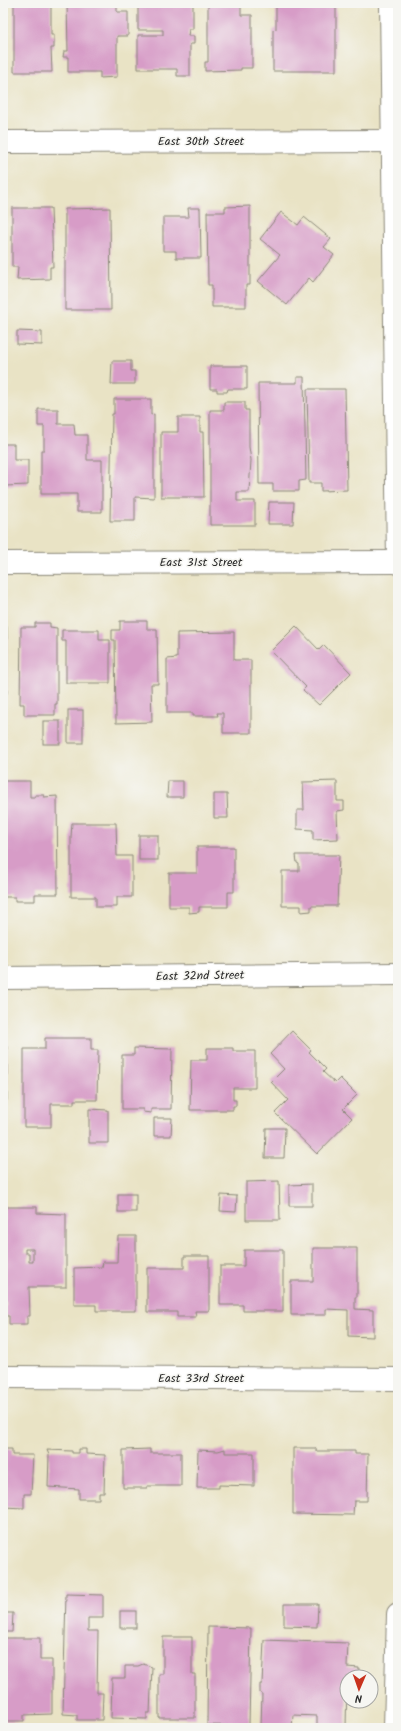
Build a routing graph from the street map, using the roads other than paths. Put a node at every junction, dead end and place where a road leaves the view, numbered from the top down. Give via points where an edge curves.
1 (391, 3) edge
2 (395, 141) edge
3 (3, 142) edge
4 (3, 563) edge
5 (398, 563) edge
6 (398, 974) edge
7 (3, 978) edge
8 (3, 1377) edge
9 (398, 1379) edge
10 (398, 1614) edge
11 (396, 1728) edge

1 - 2 street
2 - 3 street, East 30th Street
2 - 5 street
4 - 5 street, East 31st Street
6 - 7 street, East 32nd Street
8 - 9 street, East 33rd Street
10 - 11 street

